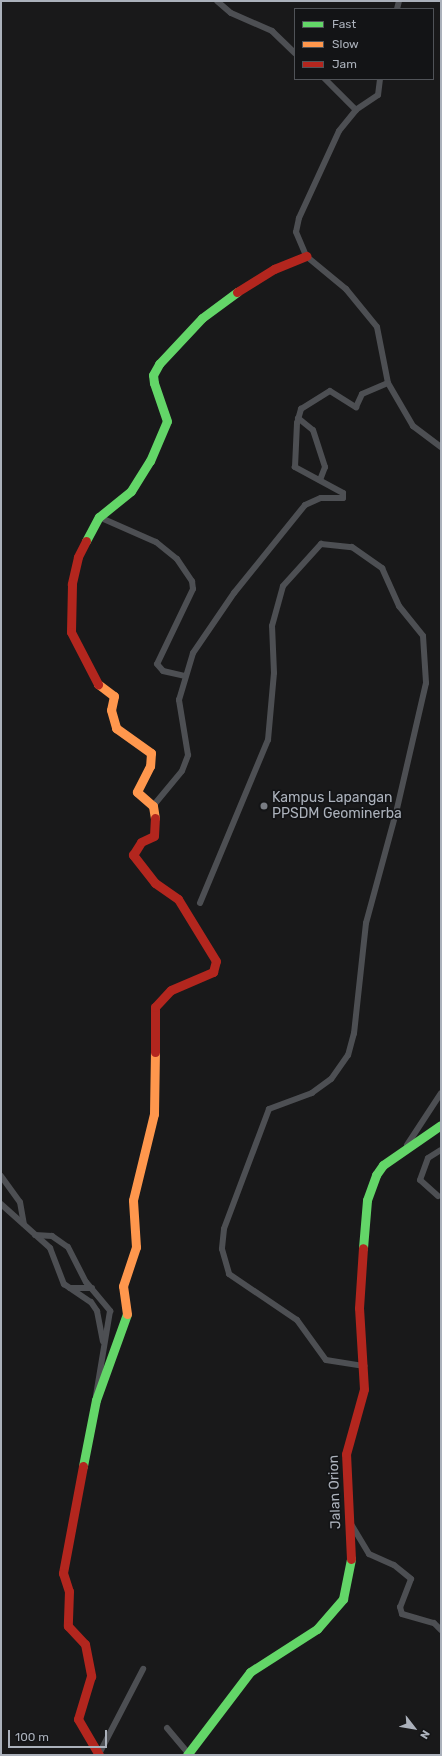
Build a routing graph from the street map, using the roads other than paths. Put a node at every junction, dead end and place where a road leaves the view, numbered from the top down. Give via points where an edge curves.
1 (217, 1) edge
2 (294, 52) edge
3 (326, 80) edge
4 (380, 80) edge
5 (356, 110) junction
6 (306, 256) junction
7 (388, 383) junction
8 (298, 418) junction
9 (441, 447) edge
10 (320, 480) junction
11 (99, 517) junction
12 (184, 676) junction
13 (152, 806) junction
14 (200, 903) dead end
15 (441, 1093) edge
16 (441, 1125) edge
17 (407, 1145) junction
18 (441, 1150) edge
19 (1, 1176) edge
20 (438, 1196) dead end
21 (1, 1204) edge
22 (24, 1224) junction
23 (35, 1235) junction
24 (70, 1288) junction
25 (92, 1288) junction
26 (104, 1345) junction
27 (365, 1366) junction
28 (96, 1400) junction
29 (350, 1522) junction
30 (441, 1630) edge
31 (144, 1669) dead end
32 (168, 1728) dead end
33 (99, 1754) edge
34 (188, 1754) edge

1 - 2 street via 231,13 272,31
3 - 5 street
4 - 5 street via 378,95
5 - 6 street via 339,132 299,218 298,243
6 - 7 street via 346,289 377,327
6 - 11 main road via 274,269 230,296 202,318 160,364 153,375 167,421 150,461 131,491
7 - 8 street via 362,394 356,407 334,392 324,392 301,409
7 - 9 street via 409,421
8 - 10 street via 313,430 324,467
8 - 10 street via 294,467
10 - 12 street via 343,493 343,498 321,498 305,505 234,593 193,653
11 - 12 street via 156,542 177,559 192,581 193,589 157,664 163,671
11 - 13 main road via 78,557 72,584 71,632 99,687 114,696 111,710 116,718 116,728 151,753 150,766 137,792
12 - 13 street via 179,700 188,755 182,771
13 - 28 main road via 157,829 154,836 141,842 133,855 155,883 178,899 198,938 213,956 216,966 213,972 171,990 155,1007 154,1114 133,1200 136,1247 123,1286 127,1313 106,1379
14 - 27 street via 268,740 274,673 272,626 283,586 321,544 352,547 379,564 399,606 419,630 426,683 397,809 366,923 354,1033 348,1055 332,1079 312,1093 269,1109 224,1229 222,1249 229,1274 297,1320 326,1360
15 - 17 street
16 - 17 main road, Jalan Orion
17 - 27 main road, Jalan Orion via 376,1175 367,1200 359,1308
18 - 20 street via 428,1158 420,1180
19 - 22 street via 20,1202
21 - 22 street
22 - 23 street
23 - 24 street via 50,1248 58,1277
23 - 25 street via 52,1236 68,1247
24 - 25 street
24 - 26 street via 85,1297 98,1311
25 - 26 street via 110,1311
26 - 28 street
27 - 29 main road, Jalan Orion via 361,1404 346,1454
28 - 33 main road via 63,1573 68,1591 68,1626 85,1644 91,1676 78,1719
29 - 30 street via 369,1554 394,1565 411,1579 400,1607 402,1614 434,1623
29 - 34 main road, Jalan Orion via 350,1573 343,1599 336,1610 317,1628 250,1672
31 - 33 street
32 - 34 street

